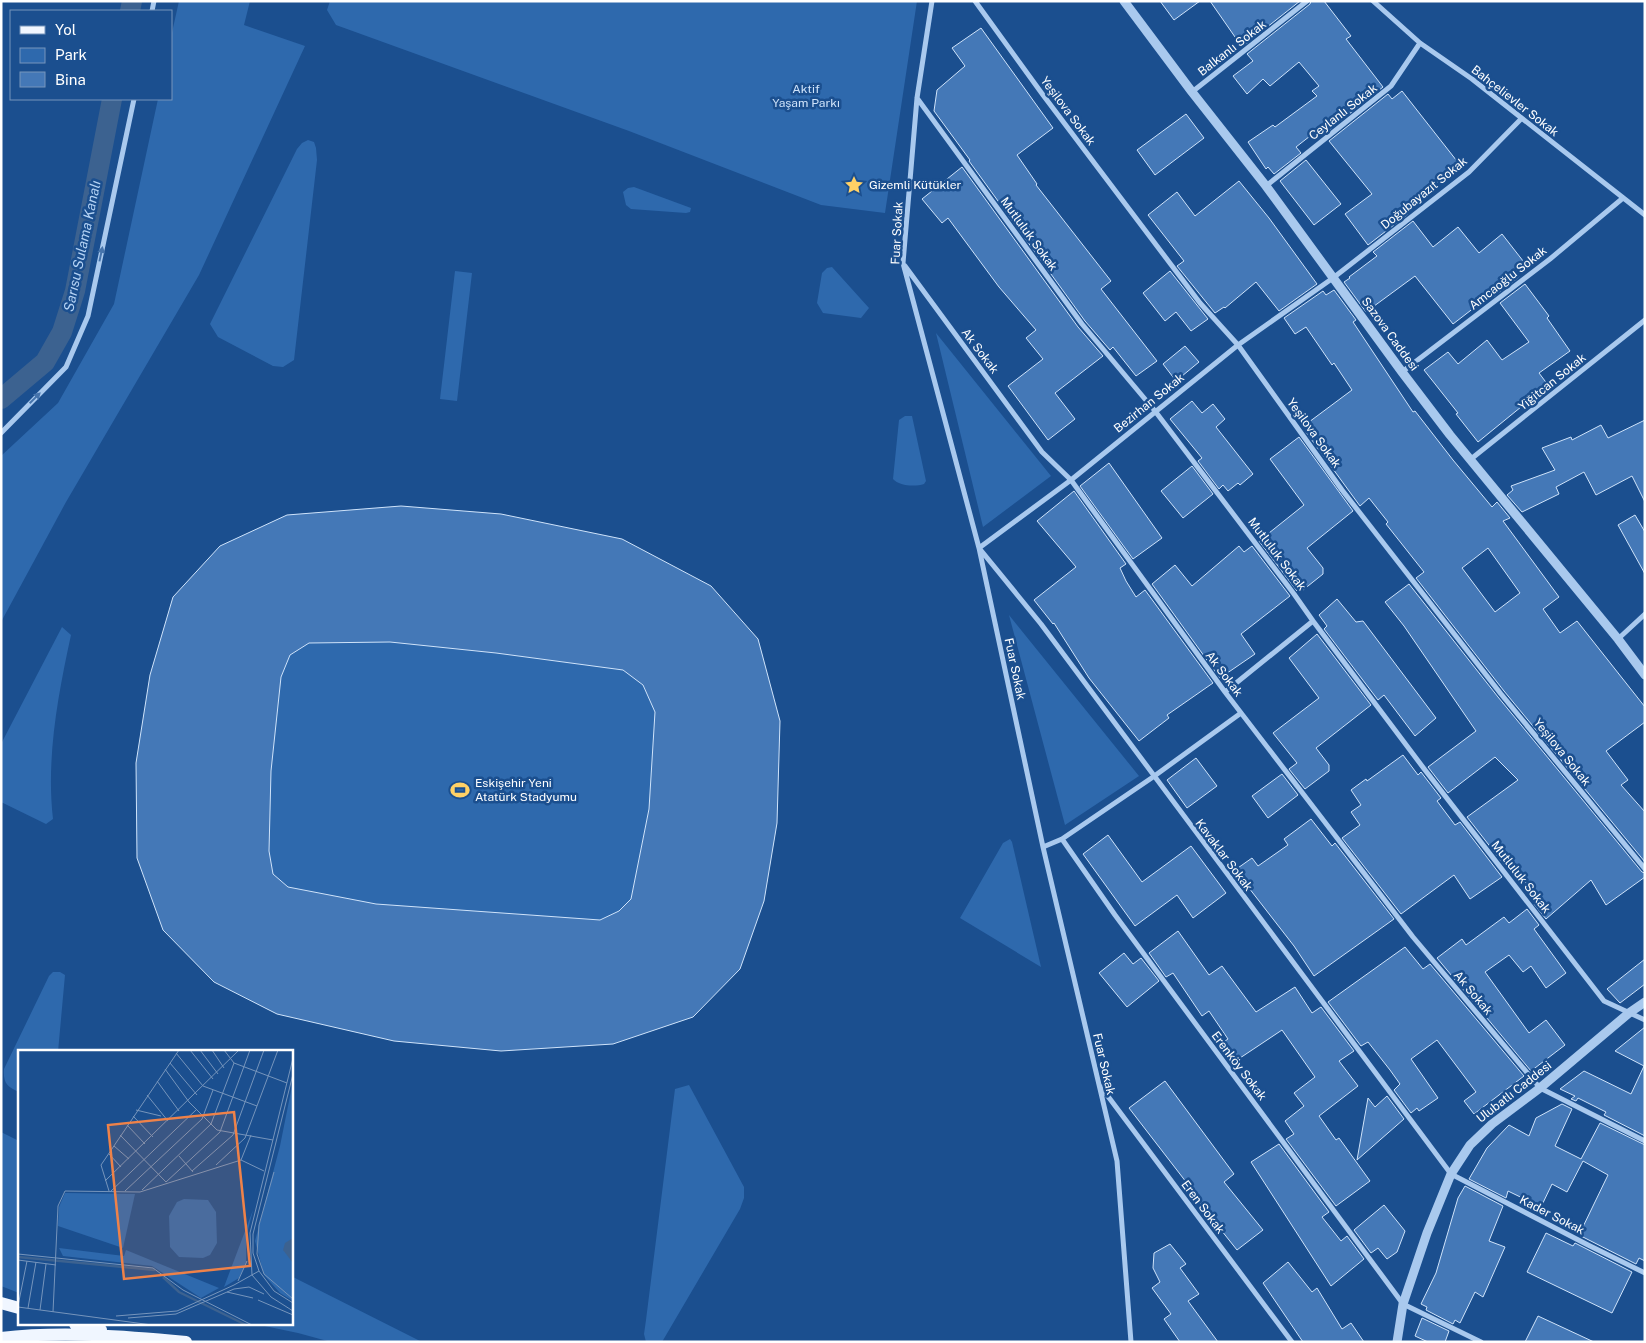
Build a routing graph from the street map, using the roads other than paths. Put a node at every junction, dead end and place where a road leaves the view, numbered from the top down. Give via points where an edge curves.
1 (932, 1) edge
2 (975, 1) edge
3 (1124, 1) edge
4 (1307, 1) edge
5 (1373, 1) edge
6 (1420, 43) junction
7 (1192, 92) junction
8 (917, 98) junction
9 (134, 100) edge
10 (1521, 119) junction
11 (1266, 186) junction
12 (1623, 198) junction
13 (1645, 215) edge
14 (904, 263) junction
15 (1333, 278) junction
16 (1645, 320) edge
17 (1238, 345) junction
18 (1402, 372) junction
19 (1155, 411) junction
20 (1, 433) edge
21 (1471, 459) junction
22 (1071, 480) junction
23 (979, 548) junction
24 (1645, 614) edge
25 (1313, 621) junction
26 (1618, 639) junction
27 (1645, 675) edge
28 (1225, 692) junction
29 (1241, 713) junction
30 (1154, 777) junction
31 (1062, 839) junction
32 (1043, 847) junction
33 (1645, 869) edge
34 (1645, 1002) edge
35 (1629, 1013) junction
36 (1645, 1020) edge
37 (1099, 1085) junction
38 (1540, 1088) junction
39 (1645, 1141) edge
40 (1451, 1174) junction
41 (1645, 1273) edge
42 (1, 1303) edge
43 (1403, 1304) junction
44 (18, 1308) edge
45 (84, 1326) edge
46 (133, 1337) junction
47 (1, 1338) edge
48 (186, 1342) edge
49 (1131, 1342) edge
50 (1292, 1342) edge
51 (1397, 1342) edge
52 (1481, 1342) edge

1 - 8 street, Fuar Sokak
2 - 17 street, Yeşilova Sokak via 1194,295
3 - 7 street, Sazova Caddesi
4 - 7 street, Balkanlı Sokak
5 - 6 street, Bahçelievler Sokak
6 - 10 street, Bahçelievler Sokak
6 - 11 street, Ceylanlı Sokak via 1391,86
7 - 11 street, Sazova Caddesi
8 - 14 street, Fuar Sokak
8 - 19 street, Mutluluk Sokak via 1082,324
20 -> 9 street via 66,367 88,316
10 - 12 street, Bahçelievler Sokak
10 - 15 street, Doğubayazıt Sokak via 1469,172
11 - 15 street, Sazova Caddesi
12 - 13 street, Bahçelievler Sokak
12 - 18 street, Amcaoğlu Sokak via 1550,259
14 - 22 street, Ak Sokak via 1042,452
14 - 23 street, Fuar Sokak
15 - 17 street, Bezirhan Sokak
15 - 18 street, Sazova Caddesi
16 - 21 street, Yiğitcan Sokak
17 - 19 street, Bezirhan Sokak
17 - 33 street, Yeşilova Sokak via 1342,490 1501,694
18 - 21 street, Sazova Caddesi
19 - 22 street, Bezirhan Sokak
19 - 25 street, Mutluluk Sokak
21 - 26 street, Sazova Caddesi
22 - 23 street, Bezirhan Sokak
22 - 28 street, Ak Sokak
23 - 30 street, Kavaklar Sokak via 1041,624
23 - 32 street, Fuar Sokak
24 - 26 street
25 - 28 street
25 - 35 street, Mutluluk Sokak via 1604,1001
26 - 27 street, Sazova Caddesi
28 - 29 street, Ak Sokak
29 - 30 street
29 - 38 street, Ak Sokak via 1413,938
30 - 31 street
30 - 40 street, Kavaklar Sokak
31 - 32 street
31 - 43 street, Erenköy Sokak via 1114,915
32 - 37 street, Fuar Sokak
34 - 35 street, Ulubatlı Caddesi
35 - 36 street, Mutluluk Sokak
35 - 38 street, Ulubatlı Caddesi
37 - 49 street, Fuar Sokak via 1117,1161
37 - 50 street, Eren Sokak
38 - 39 street
38 - 40 street, Ulubatlı Caddesi via 1486,1129 1470,1145
40 - 41 street, Kader Sokak
40 - 43 street, Ulubatlı Caddesi
42 - 44 main road
43 - 51 street, Ulubatlı Caddesi
43 - 52 street
45 - 46 main road
46 - 47 main road via 36,1334
46 - 48 main road

